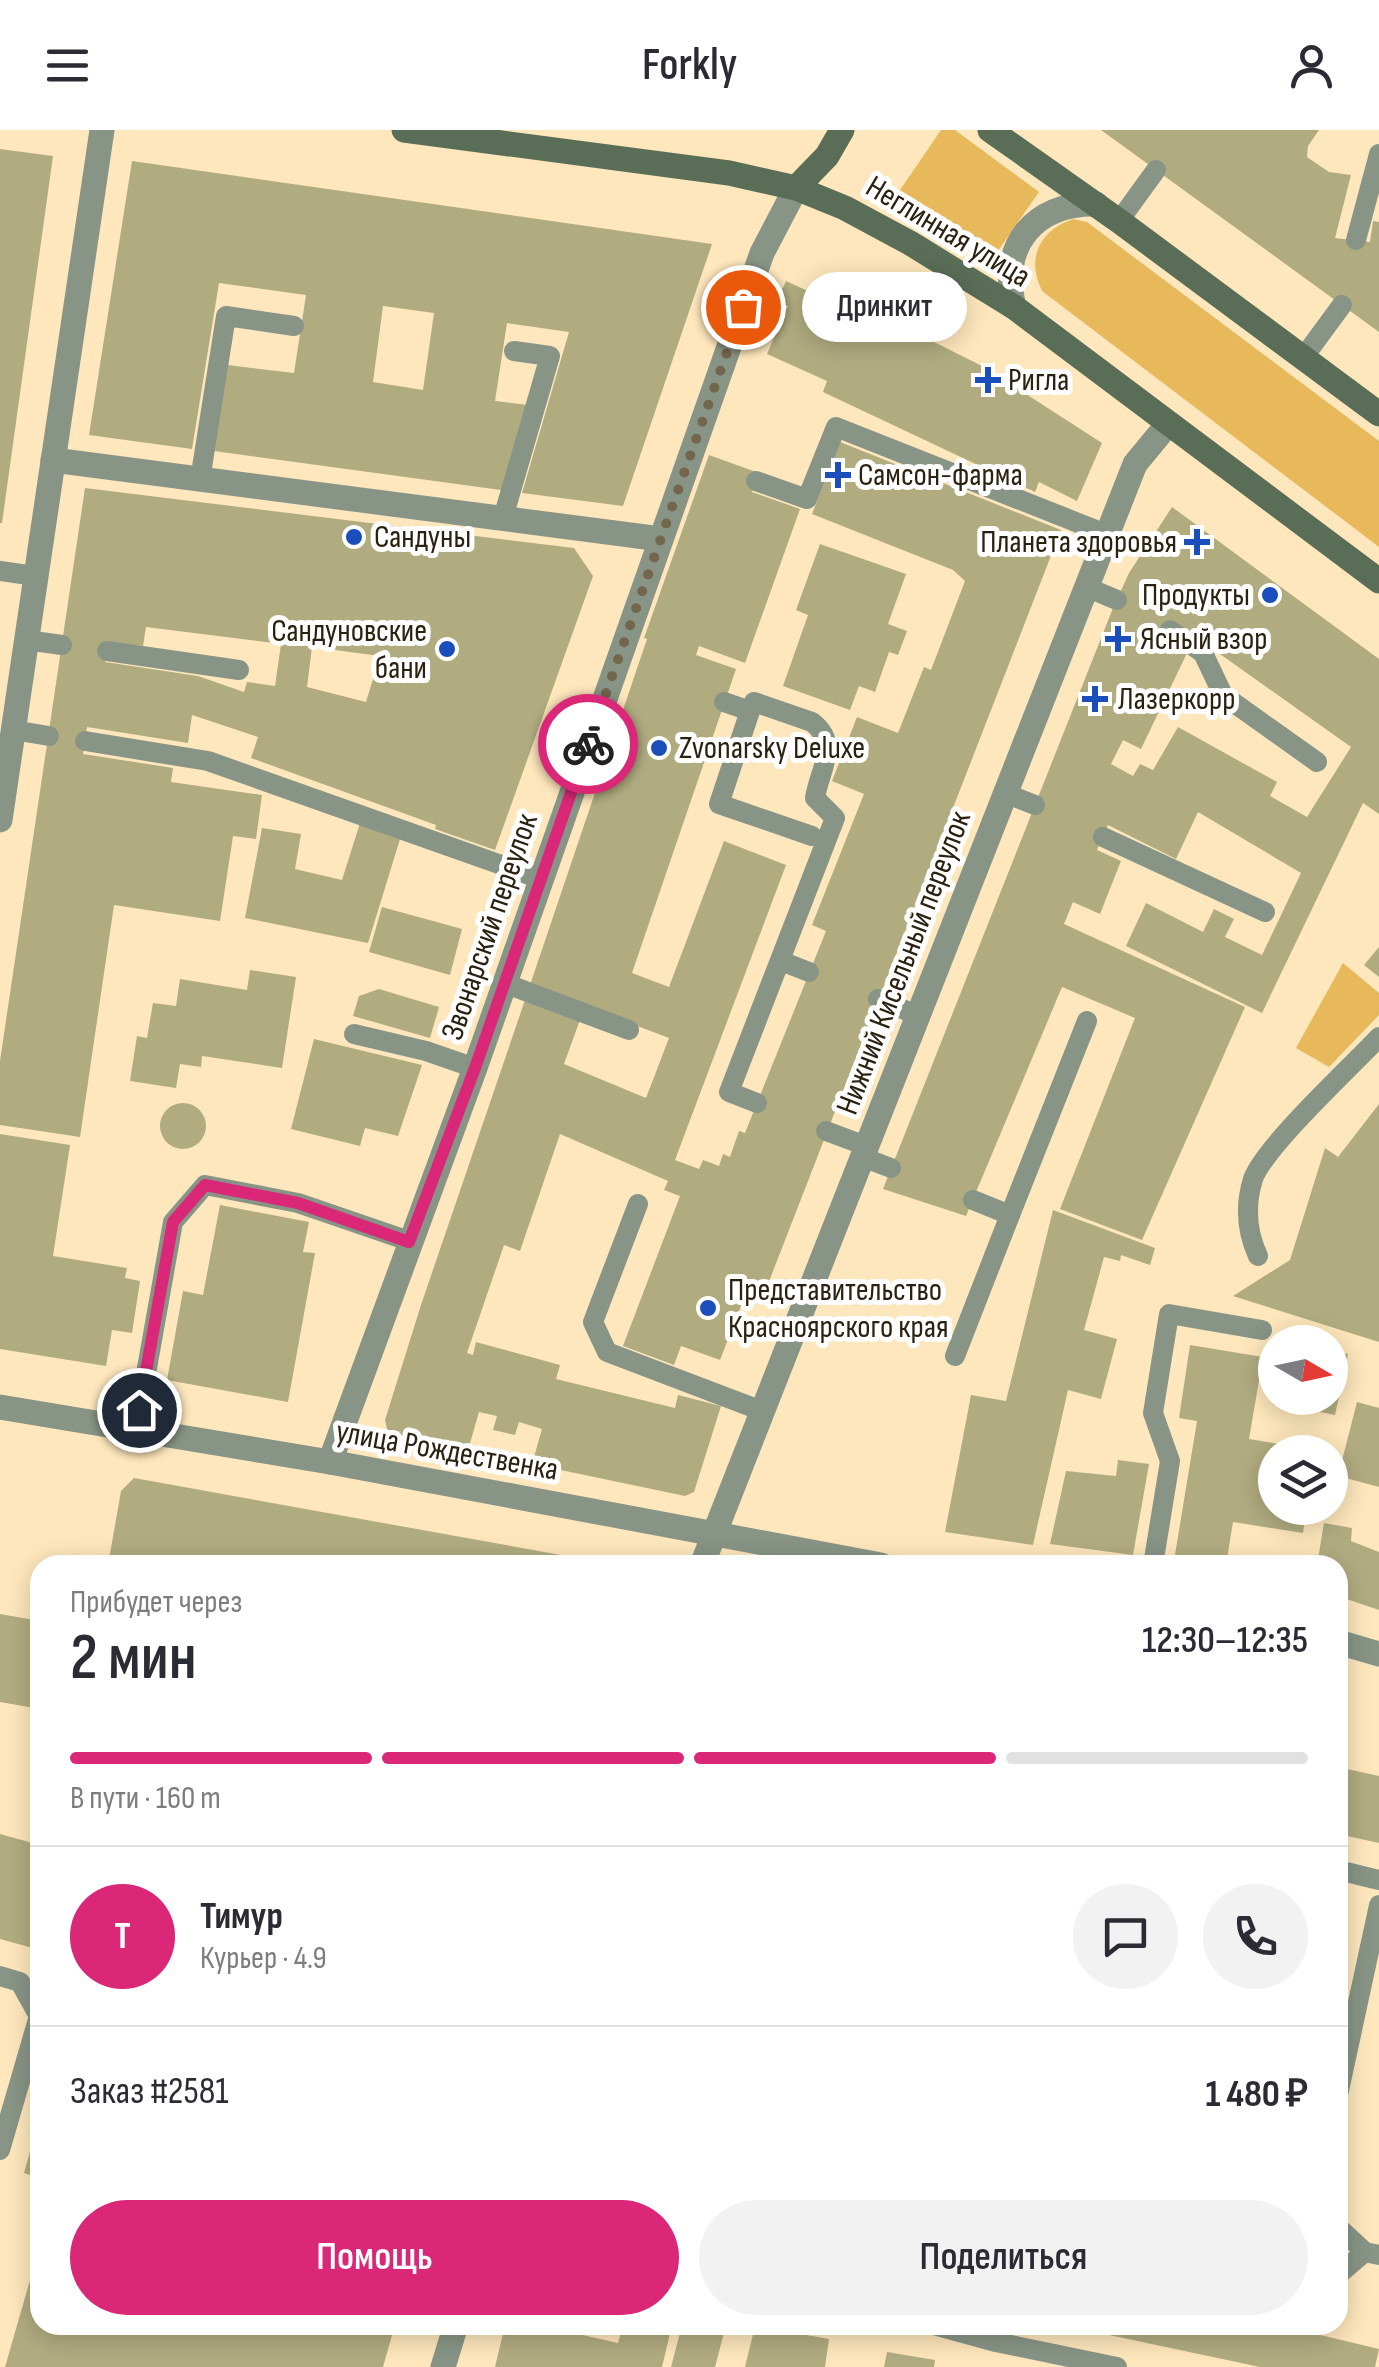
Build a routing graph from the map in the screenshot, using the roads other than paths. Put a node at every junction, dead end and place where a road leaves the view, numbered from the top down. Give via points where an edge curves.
1 (102, 130) edge
2 (404, 130) edge
3 (842, 130) edge
4 (990, 130) edge
5 (536, 138) edge
6 (1379, 154) edge
7 (1156, 170) dead end
8 (796, 188) junction
9 (1096, 204) junction
10 (1119, 220) junction
11 (1356, 240) dead end
12 (1342, 305) dead end
13 (1014, 307) junction
14 (294, 326) dead end
15 (514, 352) dead end
16 (1303, 358) junction
17 (1379, 414) edge
18 (1168, 424) junction
19 (54, 460) junction
20 (200, 480) junction
21 (756, 481) dead end
22 (504, 518) junction
23 (1106, 534) junction
24 (661, 539) junction
25 (0, 571) edge
26 (35, 576) junction
27 (1379, 581) edge
28 (1086, 588) junction
29 (1116, 600) dead end
30 (1170, 630) dead end
31 (26, 640) junction
32 (62, 645) dead end
33 (107, 651) dead end
34 (240, 670) dead end
35 (724, 702) dead end
36 (750, 711) junction
37 (13, 730) junction
38 (48, 736) dead end
39 (85, 742) dead end
40 (1318, 762) dead end
41 (1005, 793) junction
42 (1035, 805) dead end
43 (0, 820) edge
44 (812, 836) dead end
45 (1103, 837) dead end
46 (541, 880) junction
47 (1265, 912) dead end
48 (780, 961) junction
49 (809, 972) dead end
50 (504, 983) junction
51 (878, 999) dead end
52 (918, 1015) junction
53 (1087, 1022) dead end
54 (630, 1030) dead end
55 (354, 1034) dead end
56 (1379, 1037) edge
57 (475, 1068) junction
58 (757, 1104) dead end
59 (826, 1130) dead end
60 (864, 1152) junction
61 (891, 1168) dead end
62 (972, 1200) dead end
63 (638, 1204) dead end
64 (1010, 1215) junction
65 (409, 1242) junction
66 (1258, 1256) dead end
67 (1258, 1329) edge
68 (955, 1356) dead end
69 (0, 1407) edge
70 (762, 1411) junction
71 (136, 1430) junction
72 (330, 1462) junction
73 (713, 1534) junction
74 (706, 1555) edge
75 (827, 1555) edge
76 (1155, 1555) edge
77 (1348, 1645) edge
78 (1379, 1654) edge
79 (1348, 1872) edge
80 (1379, 1880) edge
81 (1379, 1904) edge
82 (0, 1976) edge
83 (30, 2000) edge
84 (1348, 2032) edge
85 (30, 2047) edge
86 (0, 2150) edge
87 (1348, 2234) edge
88 (1372, 2254) edge
89 (1348, 2269) edge
90 (453, 2335) edge
91 (970, 2335) edge
92 (442, 2367) edge
93 (1117, 2367) edge

1 - 19 street
2 - 5 street, Неглинная улица
3 - 8 street
4 - 9 street
5 - 8 street, Неглинная улица
6 - 11 lane
7 - 10 lane
8 - 13 street, Неглинная улица via 864,217
8 - 24 street, Звонарский переулок via 766,242 698,460
9 - 10 street
9 - 13 street via 1059,208 1028,230 1010,266
10 - 16 street
12 - 16 lane
13 - 18 street, Неглинная улица
14 - 20 lane via 226,316
15 - 22 lane via 550,356
16 - 17 street
18 - 23 street, Нижний Кисельный переулок via 1135,464
18 - 27 street, Неглинная улица
19 - 20 street
19 - 26 street
20 - 22 street
21 - 23 lane via 807,499 836,426
22 - 24 street
23 - 28 street, Нижний Кисельный переулок
24 - 46 street, Звонарский переулок via 626,668
25 - 26 lane
26 - 31 street
28 - 29 lane
28 - 41 street, Нижний Кисельный переулок
30 - 40 lane via 1203,653 1223,695
31 - 32 lane
31 - 37 street
33 - 34 lane
35 - 36 lane
36 - 44 lane via 719,804
36 - 48 lane via 754,702 812,722 828,744 815,798 834,813 834,825
37 - 38 lane
37 - 43 street
39 - 46 lane via 208,761
41 - 42 lane
41 - 52 street, Нижний Кисельный переулок
45 - 47 lane
46 - 50 street, Звонарский переулок
48 - 49 lane
48 - 58 lane via 729,1092
50 - 54 lane
50 - 57 street, Звонарский переулок
51 - 52 lane
52 - 60 street, Нижний Кисельный переулок
53 - 64 lane
55 - 57 lane
56 - 66 lane via 1254,1177 1248,1206
57 - 65 street, Звонарский переулок
59 - 60 lane
60 - 61 lane
60 - 70 street, Нижний Кисельный переулок
62 - 64 lane
63 - 70 lane via 593,1322 606,1352
64 - 68 lane
65 - 71 lane via 298,1203 205,1185 173,1222
65 - 72 street, Звонарский переулок
67 - 76 lane via 1169,1314 1152,1413 1170,1461
69 - 71 street, улица Рождественка
70 - 73 street, Нижний Кисельный переулок
71 - 72 street, улица Рождественка
72 - 73 street, улица Рождественка
73 - 74 street, Нижний Кисельный переулок
73 - 75 street, улица Рождественка
77 - 78 street
79 - 80 lane
81 - 84 lane
82 - 83 lane via 20,1982
85 - 86 lane
87 - 88 lane
88 - 89 lane
90 - 92 street
91 - 93 lane

